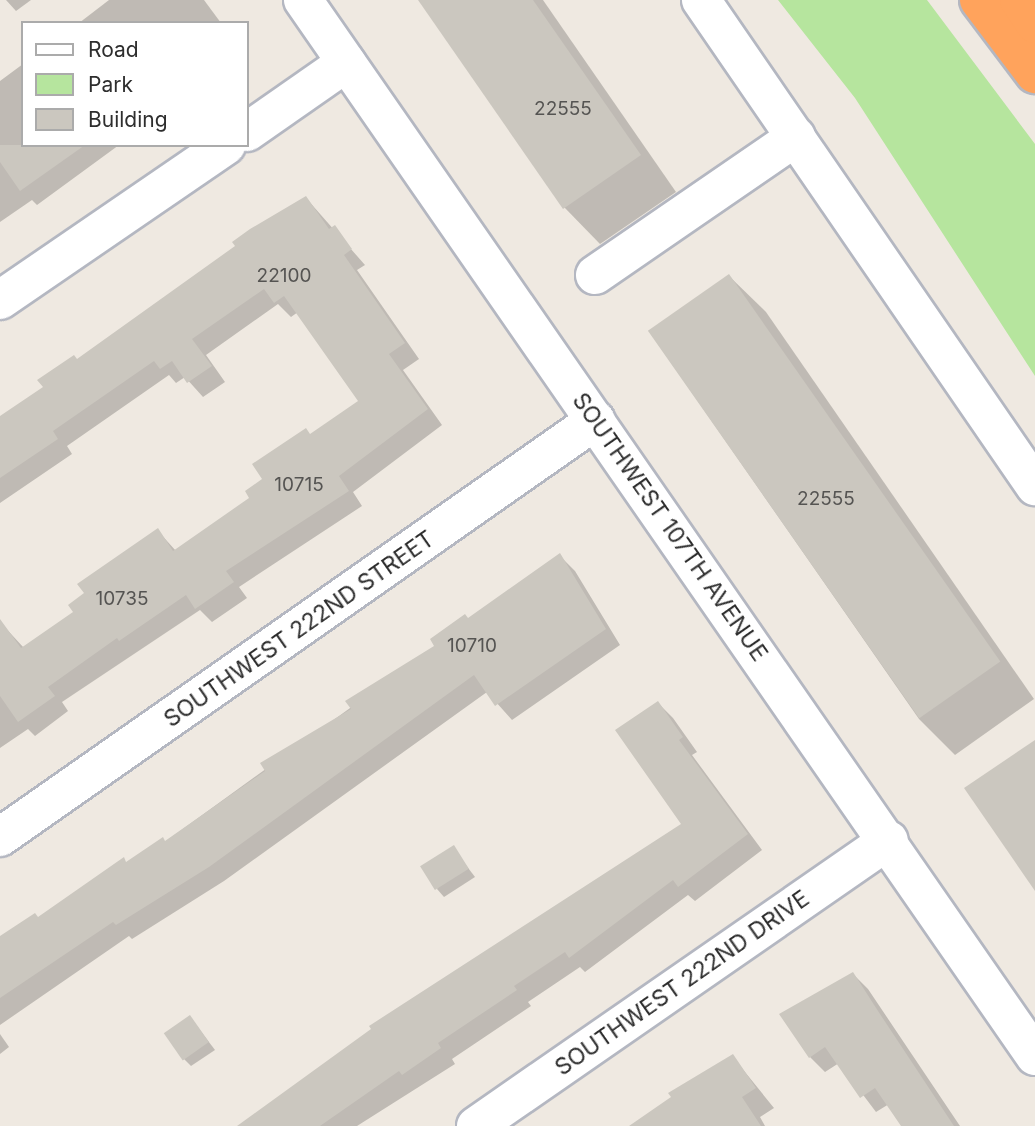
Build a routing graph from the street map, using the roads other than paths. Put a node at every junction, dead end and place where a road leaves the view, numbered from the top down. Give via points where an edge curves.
1 (303, 0) edge
2 (701, 0) edge
3 (979, 0) edge
4 (1018, 0) edge
5 (1035, 24) edge
6 (346, 63) junction
7 (1035, 74) edge
8 (248, 131) edge
9 (796, 137) junction
10 (223, 147) edge
11 (595, 275) dead end
12 (0, 300) edge
13 (596, 420) junction
14 (1035, 486) edge
15 (0, 837) edge
16 (888, 840) junction
17 (1035, 1056) edge
18 (476, 1126) edge

1 - 6 street, SOUTHWEST 107TH AVENUE
2 - 9 street
3 - 7 highway
4 - 5 highway
6 - 8 street
6 - 13 street, SOUTHWEST 107TH AVENUE
9 - 11 street
9 - 14 street
10 - 12 street
13 - 15 street, SOUTHWEST 222ND STREET
13 - 16 street, SOUTHWEST 107TH AVENUE
16 - 17 street, SOUTHWEST 107TH AVENUE
16 - 18 street, SOUTHWEST 222ND DRIVE

